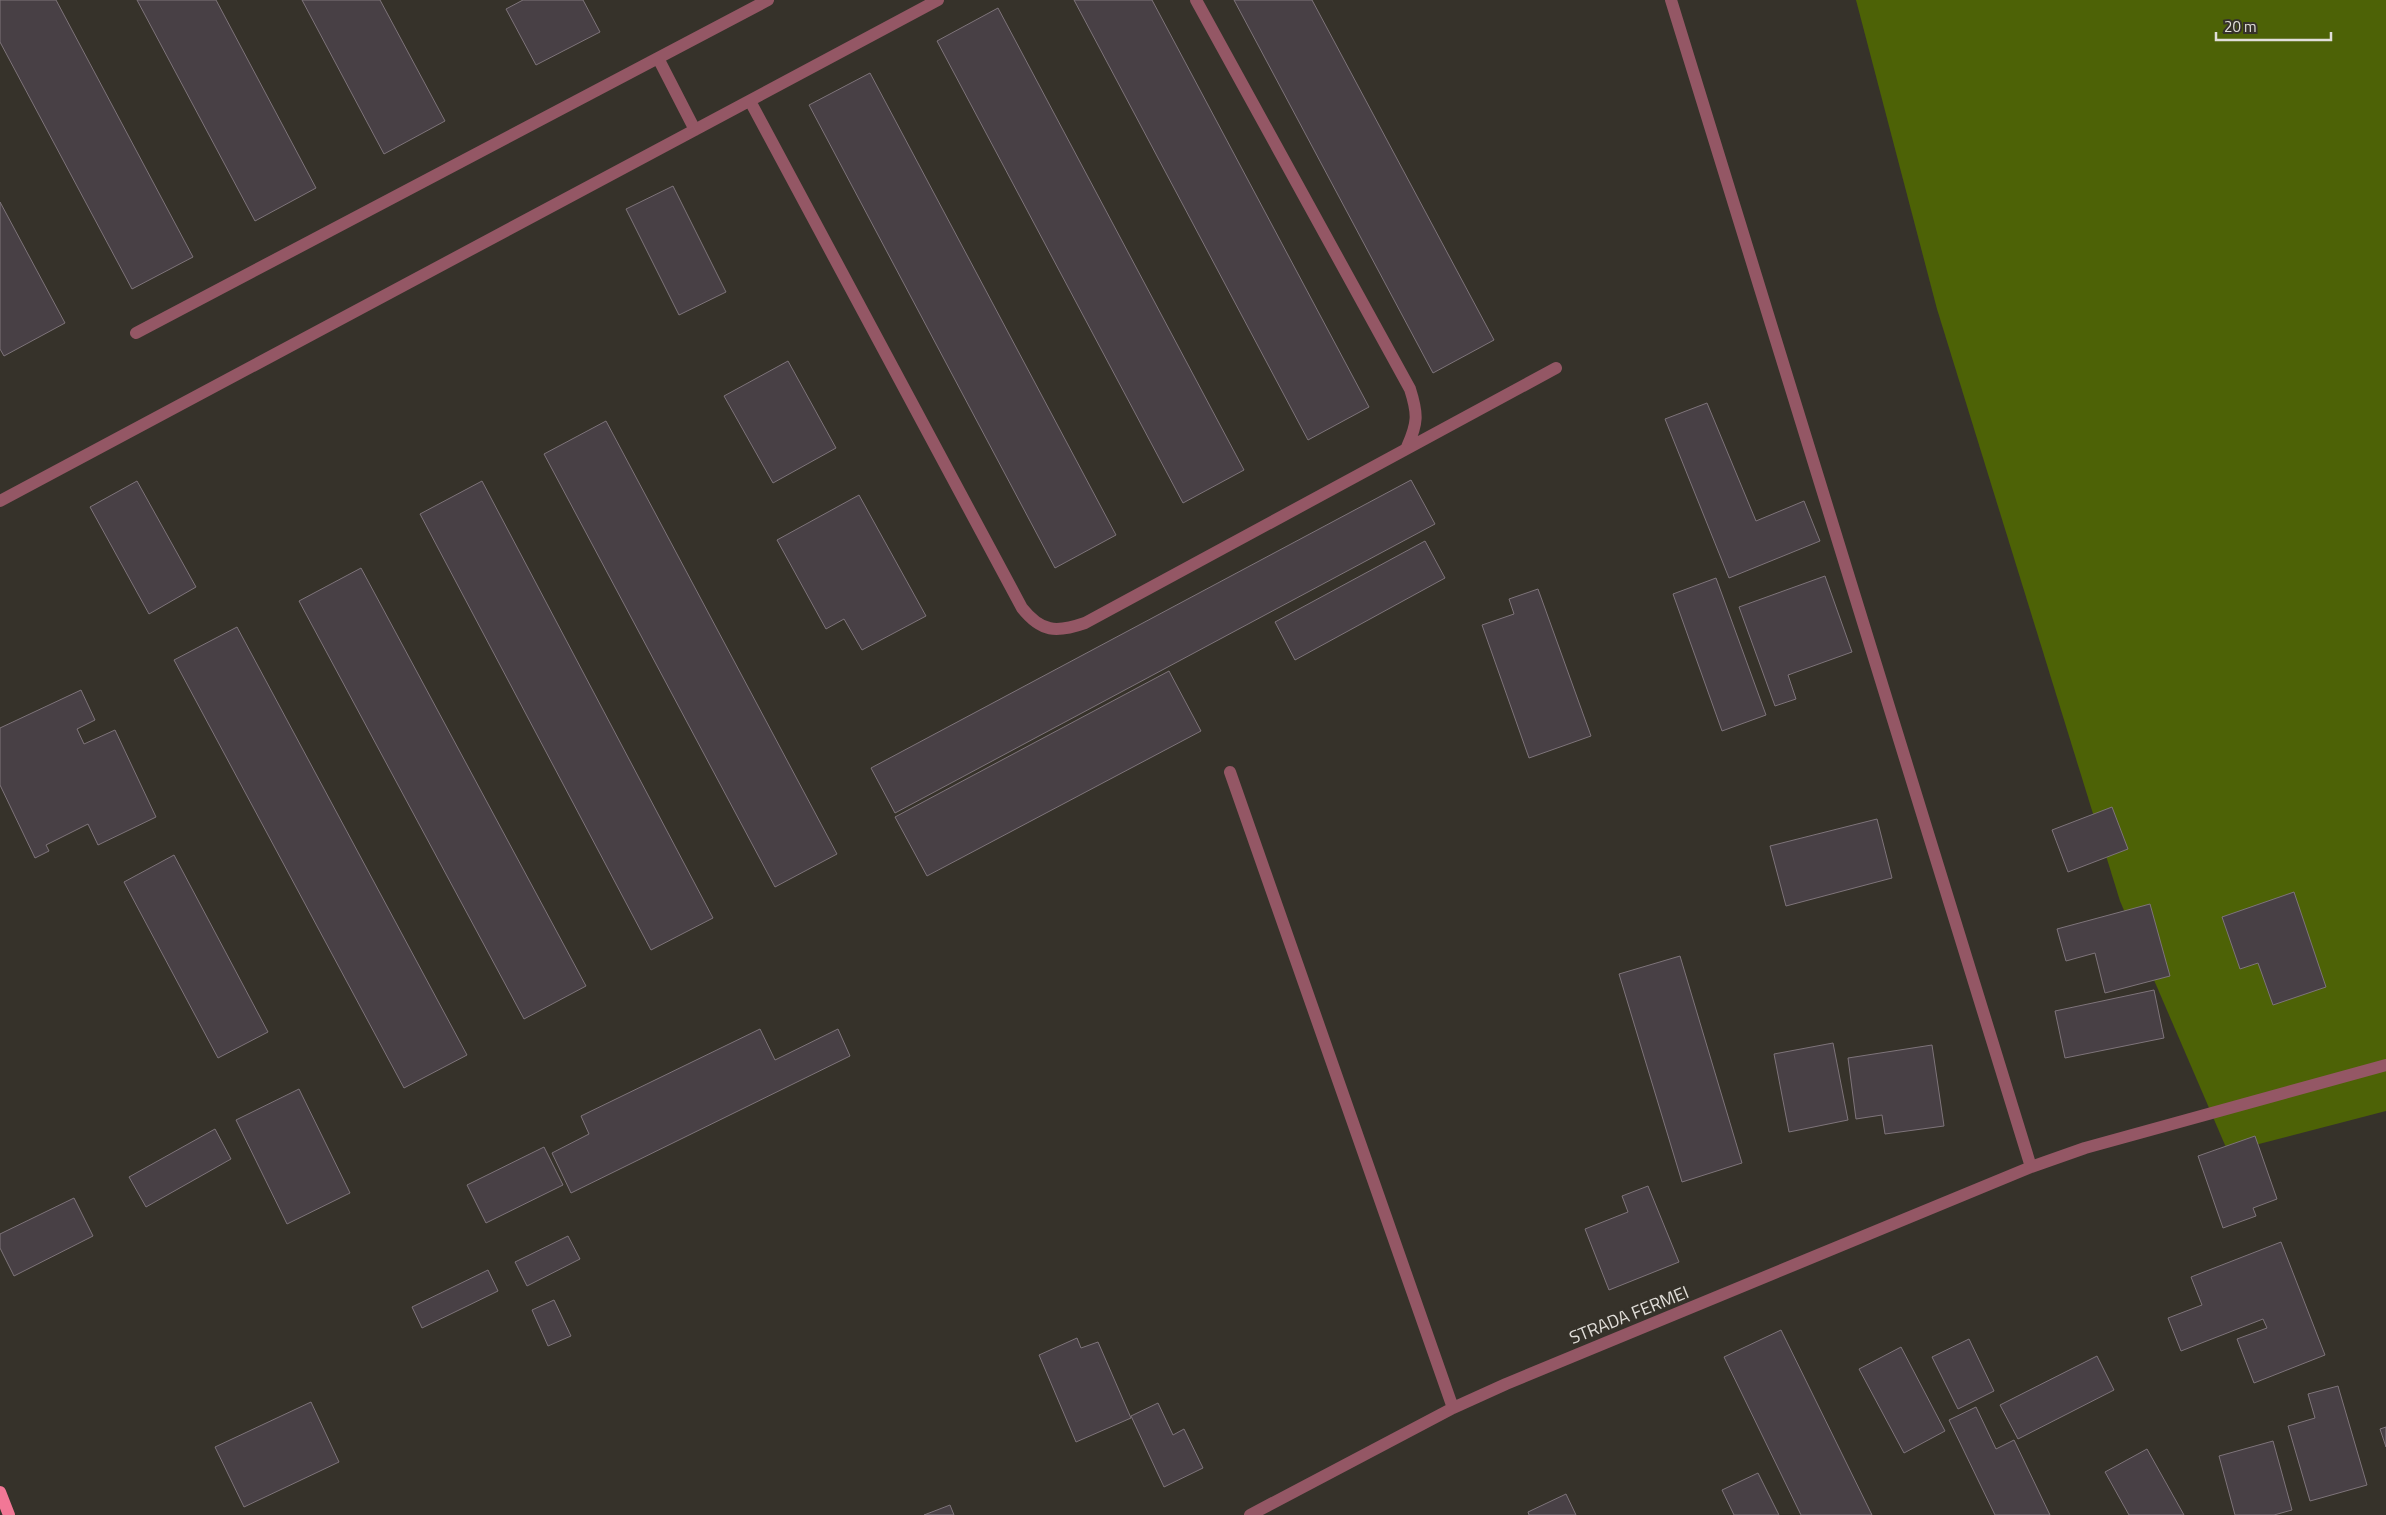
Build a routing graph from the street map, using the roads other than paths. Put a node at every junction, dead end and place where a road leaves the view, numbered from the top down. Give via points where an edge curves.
1 (768, 0) edge
2 (938, 0) edge
3 (1196, 0) edge
4 (1672, 0) edge
5 (658, 58) junction
6 (750, 101) junction
7 (695, 130) junction
8 (136, 334) dead end
9 (1556, 368) dead end
10 (1407, 447) junction
11 (0, 501) edge
12 (1230, 772) dead end
13 (2386, 1065) edge
14 (2031, 1167) junction
15 (1453, 1408) junction
16 (0, 1492) edge
17 (9, 1515) edge
18 (1250, 1515) edge

1 - 5 street
2 - 6 street
3 - 10 street via 1410,390 1416,409 1416,427
4 - 14 street
5 - 7 street
5 - 8 street
6 - 7 street
6 - 10 street via 1022,608 1034,623 1048,629 1068,629 1084,623
7 - 11 street
9 - 10 street
12 - 15 street
13 - 14 street, STRADA FERMEI via 2085,1148
14 - 15 street, STRADA FERMEI
15 - 18 street, STRADA FERMEI
16 - 17 main road

